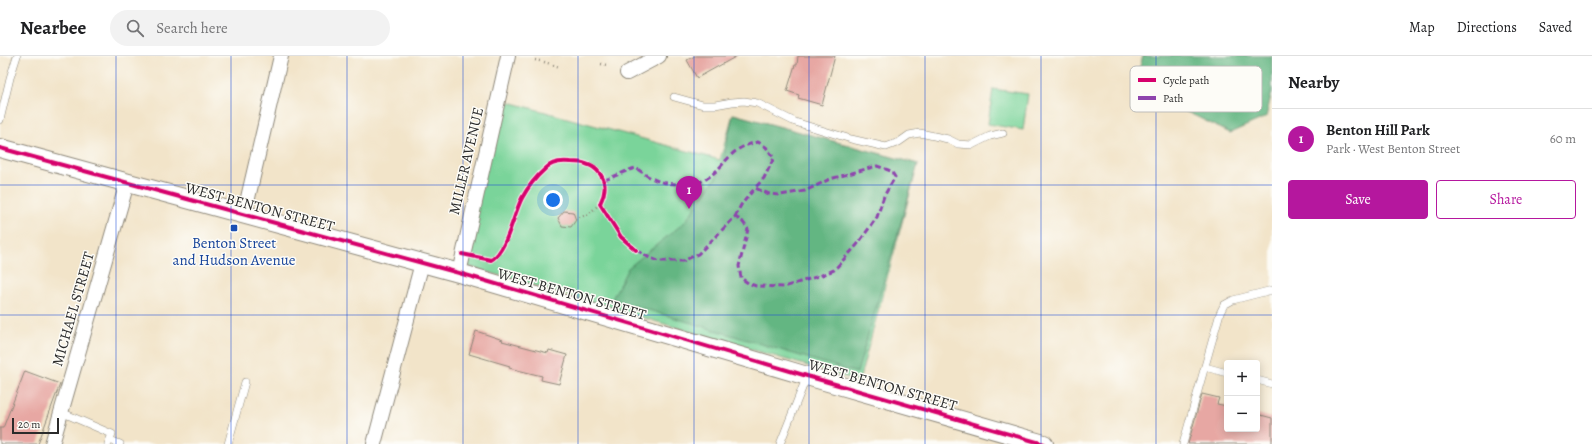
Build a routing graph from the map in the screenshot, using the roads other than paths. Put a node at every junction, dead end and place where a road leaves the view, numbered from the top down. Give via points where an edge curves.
1 (17, 56) edge
2 (281, 56) edge
3 (508, 56) edge
4 (659, 56) edge
5 (627, 72) dead end
6 (674, 96) dead end
7 (0, 120) edge
8 (1003, 133) dead end
9 (0, 148) edge
10 (127, 183) junction
11 (244, 216) junction
12 (422, 263) junction
13 (459, 273) junction
14 (1272, 290) edge
15 (1204, 367) junction
16 (1224, 372) edge
17 (806, 376) junction
18 (1260, 381) edge
19 (245, 382) dead end
20 (1272, 384) edge
21 (62, 412) junction
22 (109, 442) edge
23 (52, 444) edge
24 (120, 444) edge
25 (228, 444) edge
26 (374, 444) edge
27 (780, 444) edge
28 (1044, 444) edge
29 (1183, 444) edge

1 - 7 lane
2 - 11 street
3 - 13 street, MILLER AVENUE
4 - 5 street
6 - 8 lane via 703,105 744,101 757,103 795,122 886,147 909,135 920,133 948,139 958,144 972,145
9 - 10 street, WEST BENTON STREET
10 - 11 street, WEST BENTON STREET
10 - 21 street, MICHAEL STREET
11 - 12 street, WEST BENTON STREET
12 - 13 street, WEST BENTON STREET
12 - 26 street
13 - 17 street, WEST BENTON STREET
14 - 15 lane via 1232,300 1224,305
15 - 16 lane
15 - 29 lane
17 - 27 lane
17 - 28 street, WEST BENTON STREET
18 - 20 lane
19 - 25 lane
21 - 22 lane via 112,434
21 - 23 street, MICHAEL STREET
22 - 24 lane

